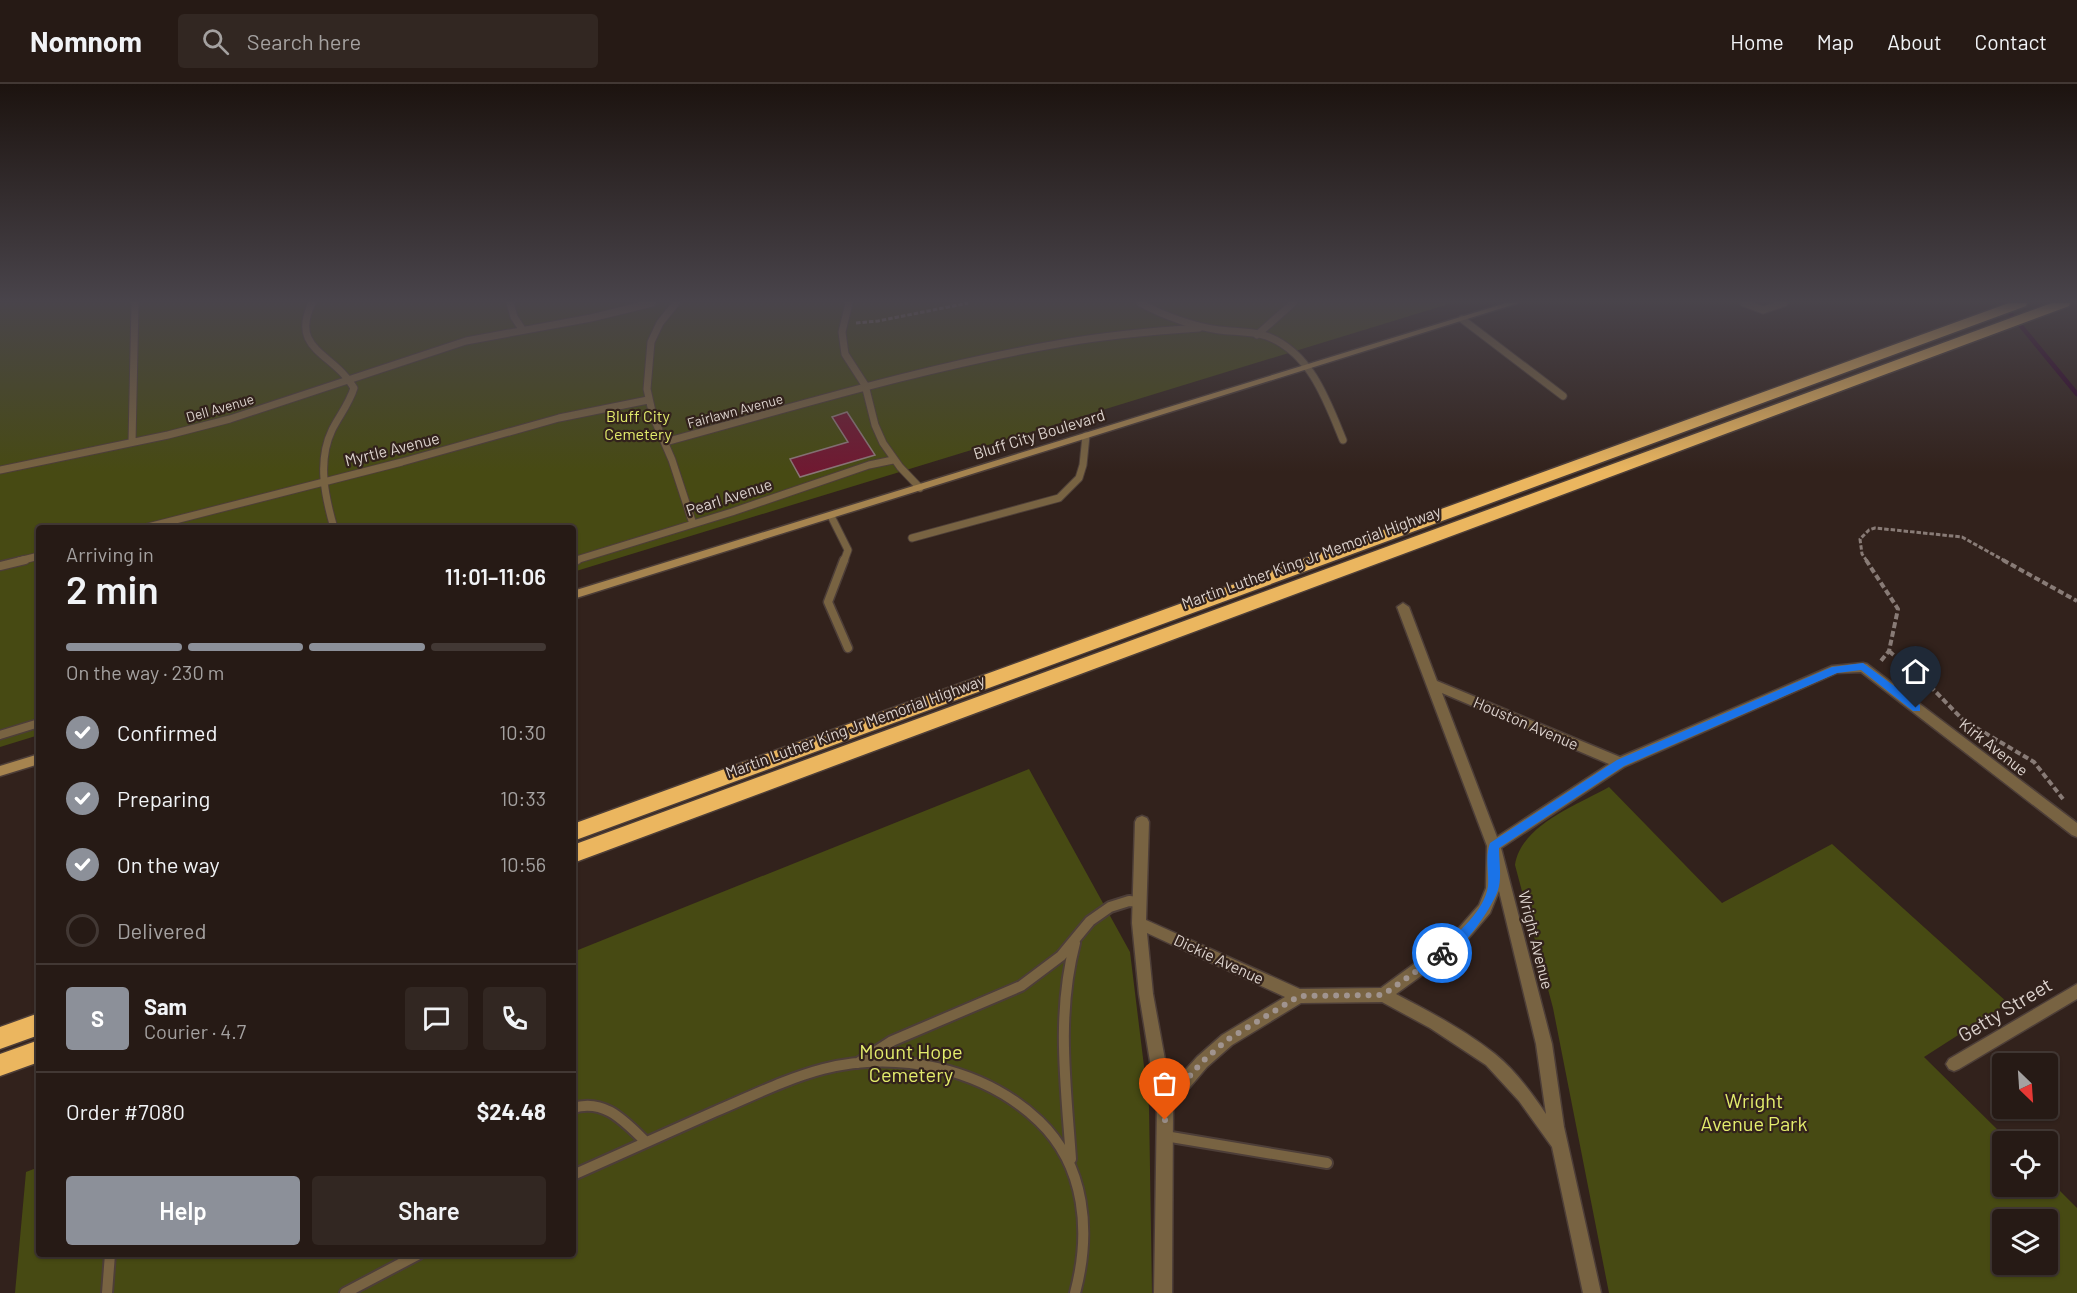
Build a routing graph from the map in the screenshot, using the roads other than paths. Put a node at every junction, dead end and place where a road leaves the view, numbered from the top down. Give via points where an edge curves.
1 (134, 359) edge
2 (328, 359) edge
3 (408, 359) edge
4 (650, 359) edge
5 (848, 359) edge
6 (992, 359) edge
7 (1300, 359) edge
8 (1329, 359) edge
9 (1515, 359) edge
10 (1886, 359) edge
11 (1891, 359) edge
12 (1308, 366) junction
13 (350, 379) junction
14 (866, 388) junction
15 (1563, 396) dead end
16 (648, 400) junction
17 (1086, 436) junction
18 (1344, 440) dead end
19 (132, 442) junction
20 (665, 442) junction
21 (893, 460) junction
22 (0, 470) edge
23 (324, 480) junction
24 (920, 488) junction
25 (831, 516) junction
26 (693, 524) junction
27 (155, 525) edge
28 (333, 525) edge
29 (912, 538) dead end
30 (36, 557) edge
31 (576, 560) edge
32 (0, 566) edge
33 (576, 594) edge
34 (1403, 607) dead end
35 (848, 648) dead end
36 (1432, 684) junction
37 (36, 724) edge
38 (0, 735) edge
39 (36, 760) edge
40 (1620, 763) junction
41 (0, 771) edge
42 (1142, 822) dead end
43 (2077, 831) edge
44 (576, 832) edge
45 (1494, 846) junction
46 (576, 853) edge
47 (1140, 902) junction
48 (1140, 923) junction
49 (1076, 940) junction
50 (2077, 991) edge
51 (1383, 995) junction
52 (1299, 996) junction
53 (36, 1025) edge
54 (0, 1038) edge
55 (36, 1052) edge
56 (858, 1063) junction
57 (1954, 1064) dead end
58 (0, 1065) edge
59 (1165, 1104) junction
60 (576, 1107) edge
61 (1165, 1136) junction
62 (646, 1142) junction
63 (1561, 1147) junction
64 (1071, 1163) junction
65 (1327, 1163) dead end
66 (576, 1174) edge
67 (110, 1257) edge
68 (413, 1257) edge
69 (107, 1293) edge
70 (345, 1293) edge
71 (1075, 1293) edge
72 (1163, 1293) edge
73 (1592, 1293) edge

1 - 19 lane
2 - 13 lane
3 - 13 lane, Dell Avenue
4 - 16 lane
5 - 14 lane
6 - 14 lane, Fairlawn Avenue
7 - 12 lane
8 - 12 street, Bluff City Boulevard
9 - 15 lane
10 - 44 highway, Martin Luther King Jr Memorial Highway
11 - 46 highway, Martin Luther King Jr Memorial Highway
12 - 17 street, Bluff City Boulevard
12 - 18 lane
13 - 19 lane, Dell Avenue via 230,419
13 - 23 lane via 352,394 327,442
14 - 20 lane, Fairlawn Avenue
14 - 21 lane via 879,435
16 - 20 lane
16 - 23 lane, Myrtle Avenue via 559,418
17 - 24 street, Bluff City Boulevard
17 - 29 lane via 1082,472 1076,485 1059,498
19 - 22 lane, Dell Avenue
20 - 26 lane
21 - 24 lane
21 - 26 lane, Pearl Avenue
23 - 27 lane, Myrtle Avenue
23 - 28 lane
24 - 25 street, Bluff City Boulevard
25 - 33 street, Bluff City Boulevard
25 - 35 lane via 848,550 828,602
26 - 31 lane, Pearl Avenue
30 - 32 lane
34 - 36 street, Wright Avenue
36 - 40 street, Houston Avenue
36 - 45 street, Wright Avenue
37 - 38 lane
39 - 41 street
40 - 43 street, Kirk Avenue via 1836,669 1869,667
40 - 45 street
42 - 47 street
45 - 51 street via 1493,888 1485,909 1456,942
45 - 63 street, Wright Avenue via 1544,1044
47 - 48 street
47 - 49 lane via 1110,907 1090,921
48 - 52 street, Dickie Avenue
48 - 59 street via 1146,994
49 - 56 lane via 1021,986 892,1041
49 - 64 lane via 1065,983 1063,1024
50 - 57 street, Getty Street
51 - 52 street
51 - 63 street via 1491,1060 1524,1096
52 - 59 street via 1227,1040
53 - 54 highway
55 - 58 highway
56 - 62 lane via 796,1079
56 - 64 lane via 939,1067 1006,1092 1058,1140
59 - 61 street
60 - 62 lane via 589,1104 607,1108
61 - 65 lane
61 - 72 street
62 - 66 lane
63 - 73 street, Wright Avenue
64 - 71 lane via 1083,1225 1083,1257
67 - 69 lane
68 - 70 lane

